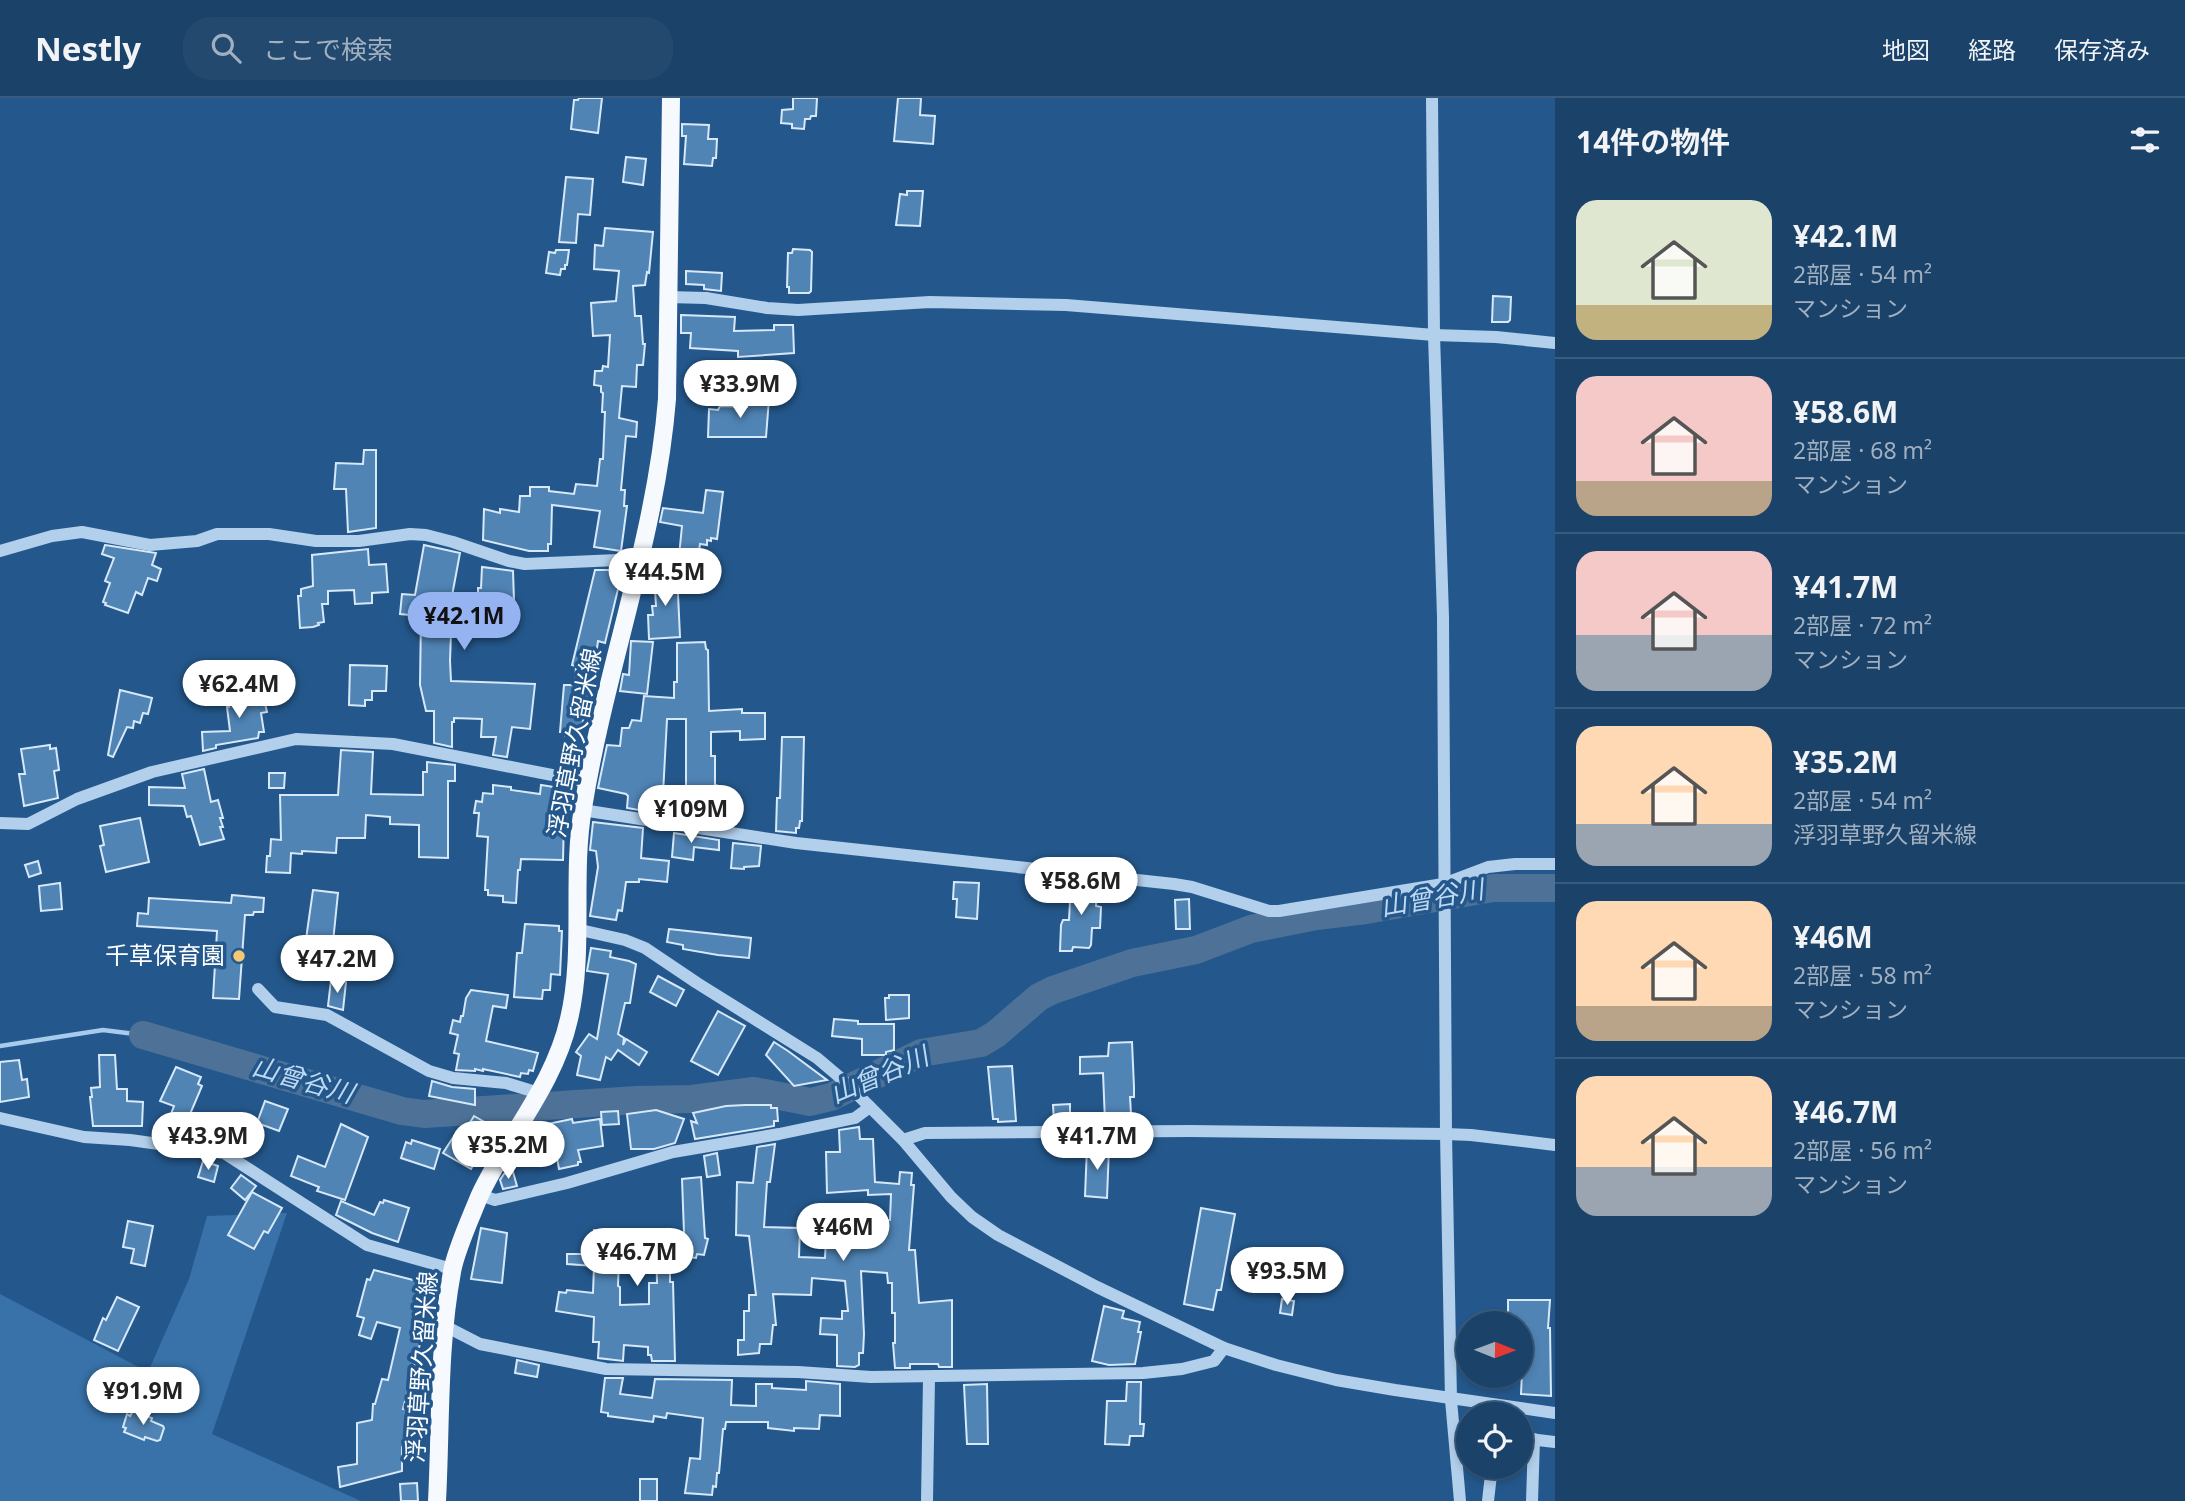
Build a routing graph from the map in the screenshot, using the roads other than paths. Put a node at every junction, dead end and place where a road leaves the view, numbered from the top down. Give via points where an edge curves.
1 (671, 98) edge
2 (1432, 98) edge
3 (667, 297) junction
4 (1434, 335) junction
5 (1555, 343) edge
6 (0, 551) edge
7 (641, 559) junction
8 (588, 782) junction
9 (582, 810) junction
10 (0, 823) edge
11 (1555, 864) edge
12 (1443, 892) junction
13 (576, 929) junction
14 (258, 989) dead end
15 (537, 1097) junction
16 (870, 1107) junction
17 (0, 1118) edge
18 (1446, 1134) junction
19 (903, 1140) junction
20 (1555, 1145) edge
21 (480, 1195) junction
22 (452, 1269) junction
23 (445, 1326) junction
24 (1224, 1348) junction
25 (929, 1378) junction
26 (1451, 1400) junction
27 (1555, 1413) edge
28 (1534, 1439) joint
29 (1555, 1442) edge
30 (1491, 1479) edge
31 (437, 1501) edge
32 (927, 1501) edge
33 (1460, 1501) edge
34 (1488, 1501) edge
35 (1532, 1501) edge

1 - 3 main road, 浮羽草野久留米線
2 - 4 street
3 - 4 street via 798,310 930,302 1066,305
3 - 7 main road, 浮羽草野久留米線 via 663,448
4 - 5 street
4 - 12 street via 1443,617
6 - 7 street via 82,532 150,545 197,541 216,534 269,534 316,541 410,534 525,564
7 - 8 main road, 浮羽草野久留米線
8 - 9 main road, 浮羽草野久留米線
8 - 10 street via 393,744 296,739 152,772 77,799 28,824
9 - 12 street via 796,843 1174,884 1269,911
9 - 13 main road, 浮羽草野久留米線
11 - 12 street via 1489,867
12 - 18 street
13 - 15 main road, 浮羽草野久留米線 via 569,1018 559,1054
13 - 16 street via 645,948 817,1058
14 - 15 street via 275,1006 327,1015 429,1070 453,1078 506,1083
15 - 21 main road, 浮羽草野久留米線
16 - 19 street
16 - 21 street via 855,1118 673,1152 495,1200
17 - 22 street via 84,1138 224,1153 367,1245
18 - 19 street via 925,1133
18 - 20 street
18 - 26 street
19 - 24 street via 951,1197 998,1235
21 - 22 main road, 浮羽草野久留米線
22 - 23 main road, 浮羽草野久留米線
23 - 25 street via 480,1344 606,1368
23 - 31 main road, 浮羽草野久留米線
24 - 25 street via 1214,1361 1143,1373
24 - 26 street via 1336,1380
25 - 32 street
26 - 27 street
26 - 33 street
28 - 29 street
28 - 35 street
30 - 34 street

